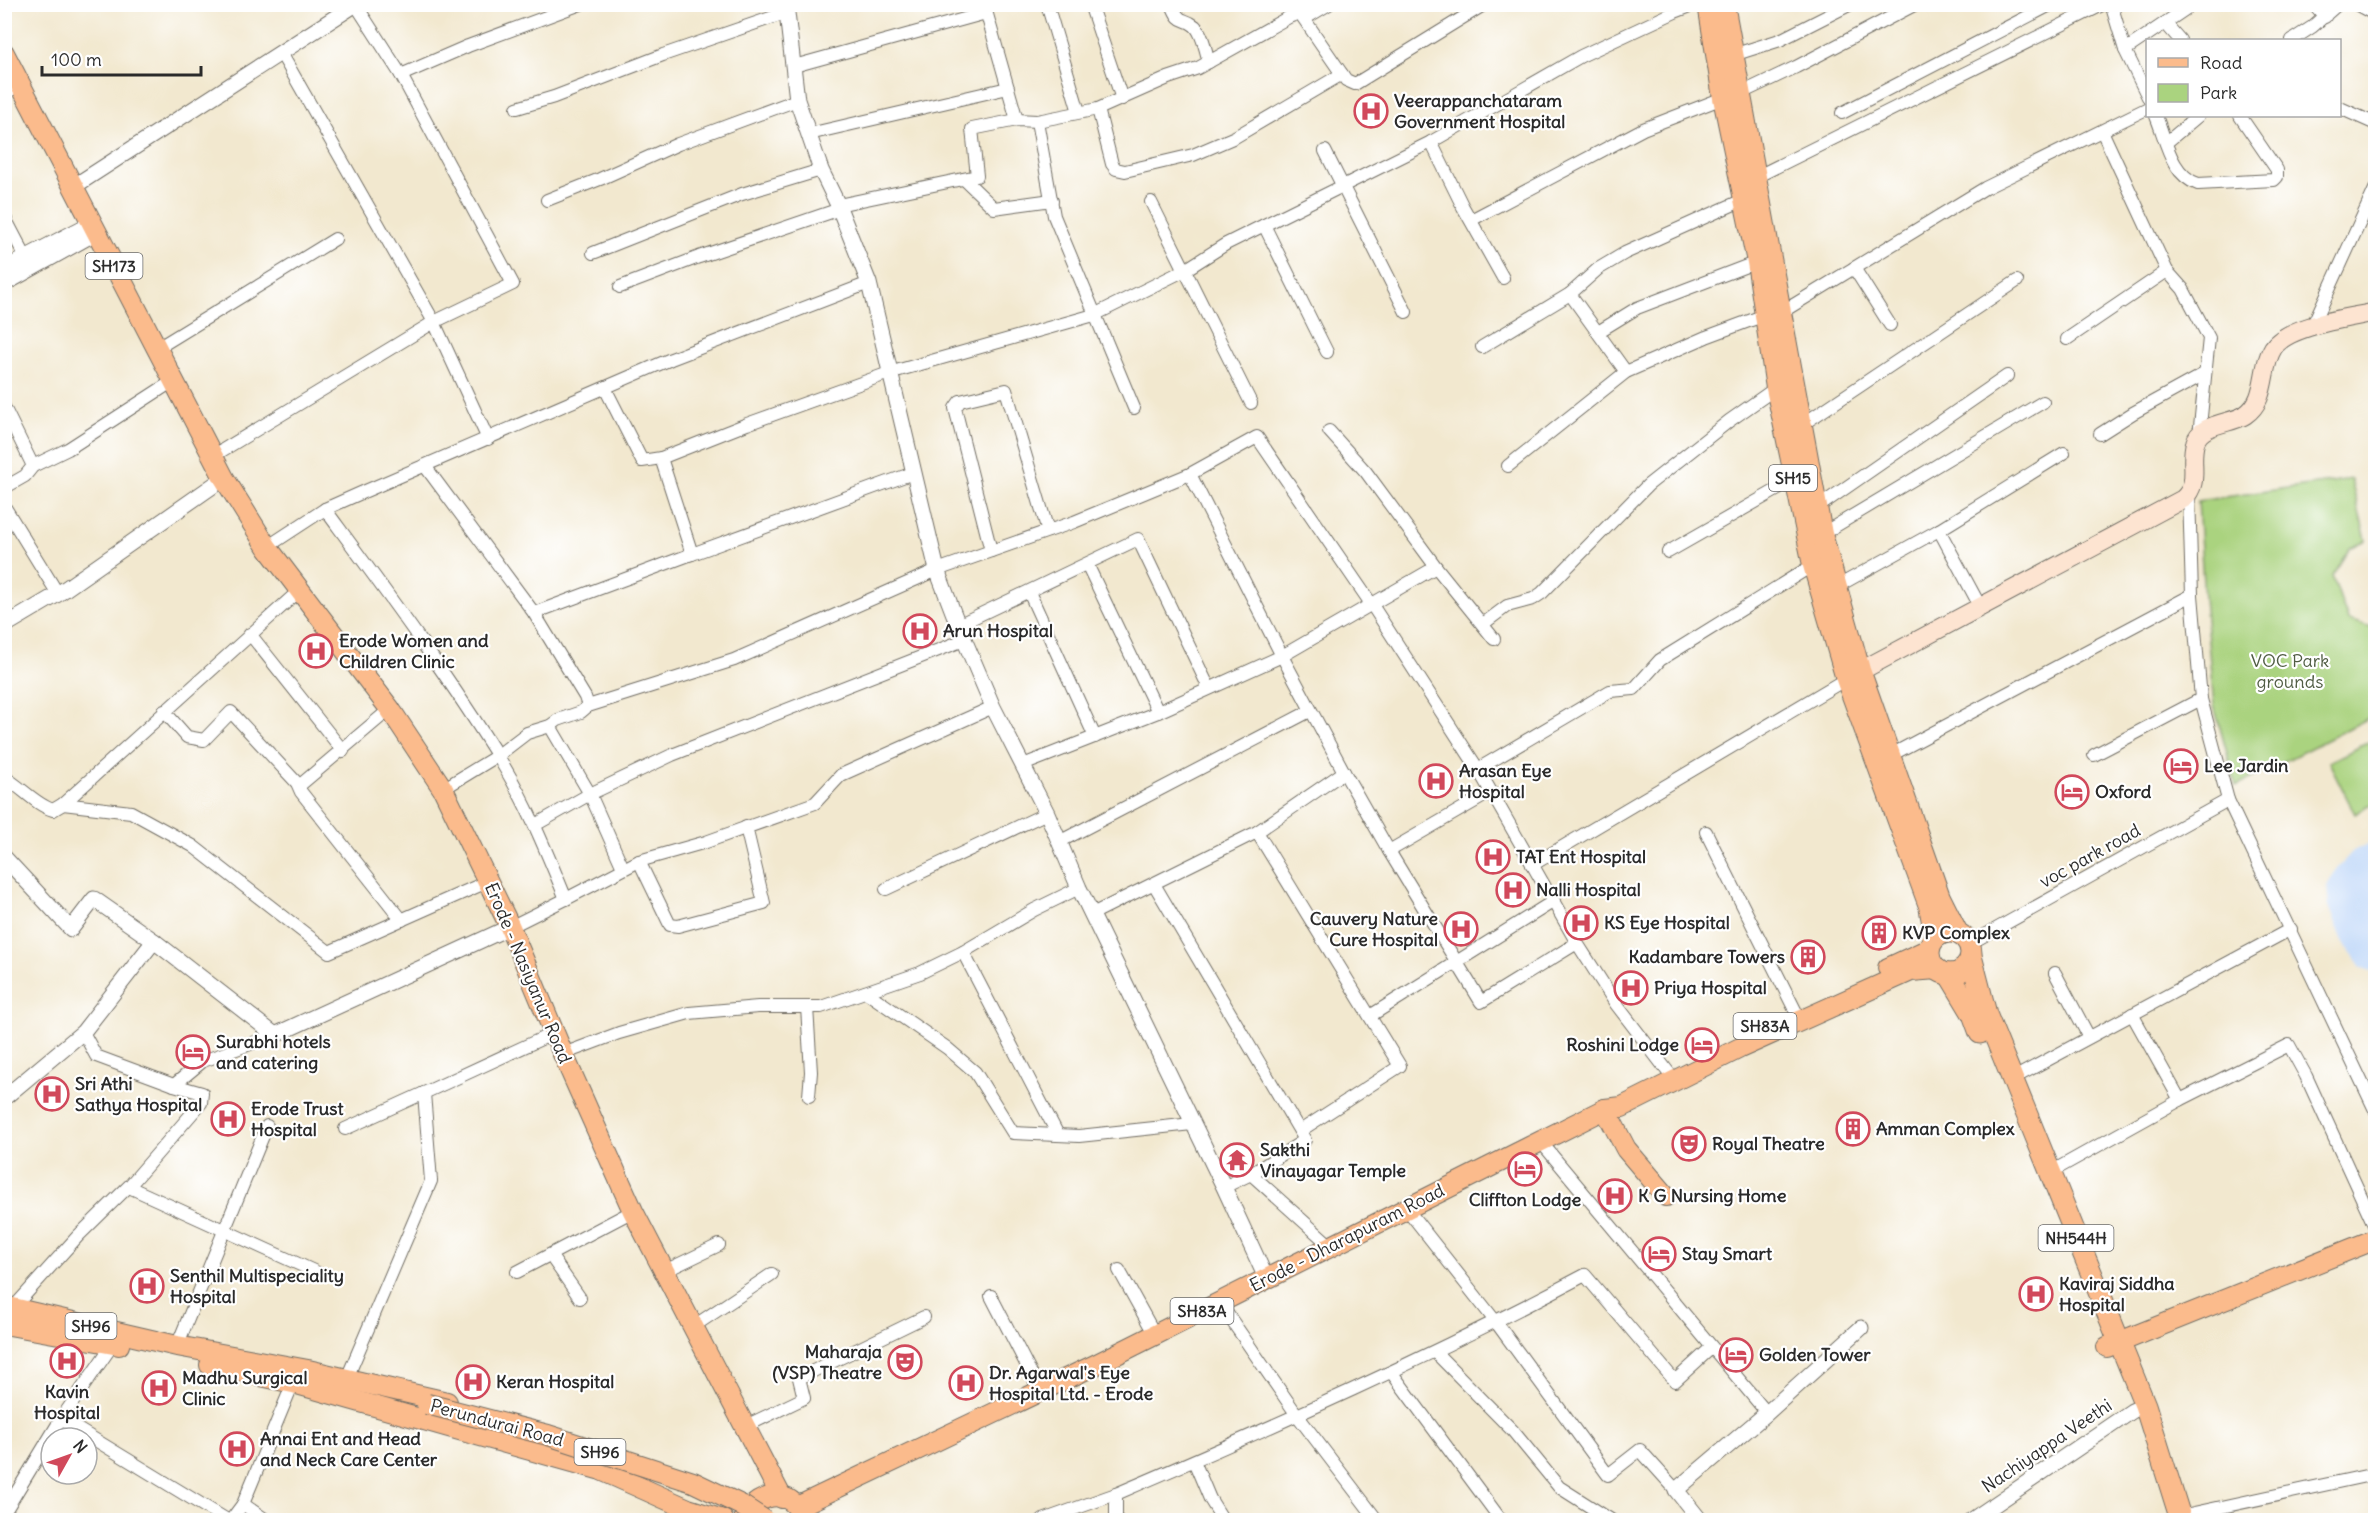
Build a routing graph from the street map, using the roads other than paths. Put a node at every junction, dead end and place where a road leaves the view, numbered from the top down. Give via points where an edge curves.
1 (581, 4) edge
2 (1047, 4) edge
3 (1090, 4) edge
4 (1172, 4) edge
5 (1329, 4) edge
6 (1485, 4) edge
7 (1696, 4) edge
8 (1708, 4) edge
9 (1724, 4) edge
10 (1851, 4) edge
11 (1916, 4) edge
12 (2052, 4) edge
13 (2104, 4) edge
14 (2111, 4) edge
15 (2193, 4) edge
16 (2314, 4) edge
17 (2338, 4) edge
18 (2356, 4) edge
19 (356, 5) edge
20 (787, 8) edge
21 (985, 9) edge
22 (2376, 15) edge
23 (1302, 16) junction
24 (2325, 17) junction
25 (2166, 24) junction
26 (2179, 39) edge
27 (2293, 39) edge
28 (2125, 50) junction
29 (4, 53) edge
30 (281, 53) junction
31 (1732, 56) junction
32 (1209, 62) junction
33 (794, 66) junction
34 (1342, 74) junction
35 (401, 75) junction
36 (20, 82) junction
37 (1008, 88) junction
38 (2146, 93) edge
39 (4, 95) edge
40 (1731, 96) junction
41 (1122, 99) junction
42 (797, 100) junction
43 (517, 108) dead end
44 (2341, 108) edge
45 (2146, 109) edge
46 (1098, 110) junction
47 (1079, 112) junction
48 (1842, 113) dead end
49 (2156, 117) edge
50 (2197, 117) edge
51 (2241, 117) edge
52 (1017, 120) junction
53 (1037, 121) junction
54 (2376, 124) edge
55 (2102, 131) junction
56 (809, 134) junction
57 (1431, 142) junction
58 (2167, 142) junction
59 (1325, 151) dead end
60 (821, 170) junction
61 (1756, 177) junction
62 (964, 179) junction
63 (1343, 185) junction
64 (74, 187) junction
65 (2376, 187) edge
66 (547, 200) dead end
67 (1052, 200) junction
68 (1743, 200) junction
69 (1151, 202) dead end
70 (839, 207) junction
71 (4, 216) edge
72 (1471, 220) junction
73 (1264, 225) junction
74 (94, 228) junction
75 (335, 239) dead end
76 (593, 253) dead end
77 (25, 256) junction
78 (1757, 262) junction
79 (1854, 268) junction
80 (4, 269) edge
81 (1185, 270) junction
82 (2167, 271) junction
83 (1503, 278) dead end
84 (2017, 281) dead end
85 (869, 283) junction
86 (4, 284) edge
87 (620, 287) dead end
88 (1570, 294) junction
89 (1406, 312) dead end
90 (2376, 312) edge
91 (1773, 314) junction
92 (1094, 315) junction
93 (434, 322) junction
94 (1890, 325) dead end
95 (2312, 327) junction
96 (1598, 332) junction
97 (2067, 339) dead end
98 (1482, 347) dead end
99 (156, 349) junction
100 (1327, 352) dead end
101 (1626, 372) junction
102 (889, 374) junction
103 (2204, 374) junction
104 (2007, 376) dead end
105 (173, 381) junction
106 (605, 388) junction
107 (1776, 388) junction
108 (2043, 402) dead end
109 (1251, 403) dead end
110 (1134, 408) dead end
111 (6, 412) edge
112 (1803, 424) junction
113 (1329, 431) dead end
114 (2100, 434) dead end
115 (2199, 436) junction
116 (488, 439) junction
117 (2064, 453) dead end
118 (213, 456) junction
119 (661, 458) junction
120 (33, 466) junction
121 (425, 466) junction
122 (1508, 466) dead end
123 (913, 473) junction
124 (1190, 474) junction
125 (224, 478) junction
126 (1794, 480) junction
127 (4, 488) edge
128 (2189, 493) junction
129 (4, 506) edge
130 (1818, 507) junction
131 (325, 509) junction
132 (1939, 530) junction
133 (1048, 531) junction
134 (1815, 537) junction
135 (267, 547) junction
136 (991, 550) junction
137 (1668, 552) dead end
138 (692, 554) junction
139 (1087, 564) junction
140 (1813, 565) junction
141 (1436, 567) junction
142 (937, 570) junction
143 (1836, 587) junction
144 (300, 590) junction
145 (1029, 592) junction
146 (58, 594) junction
147 (2192, 595) junction
148 (1372, 605) junction
149 (1981, 608) junction
150 (534, 613) junction
151 (1483, 624) junction
152 (958, 625) junction
153 (4, 626) edge
154 (250, 634) junction
155 (1494, 639) dead end
156 (964, 640) junction
157 (1282, 656) junction
158 (1853, 674) junction
159 (1209, 688) junction
160 (2200, 699) junction
161 (588, 706) junction
162 (993, 707) junction
163 (390, 709) junction
164 (164, 711) junction
165 (1310, 711) junction
166 (1158, 712) junction
167 (550, 726) junction
168 (1095, 737) junction
169 (343, 751) junction
170 (1891, 755) junction
171 (2094, 755) dead end
172 (497, 756) junction
173 (1023, 765) junction
174 (1478, 769) junction
175 (1344, 772) junction
176 (4, 777) edge
177 (298, 786) junction
178 (443, 789) junction
179 (1491, 792) junction
180 (590, 794) junction
181 (2228, 800) junction
182 (63, 804) junction
183 (1047, 813) junction
184 (535, 825) junction
185 (746, 827) junction
186 (1257, 832) junction
187 (1706, 832) dead end
188 (1059, 842) junction
189 (1389, 851) junction
190 (4, 857) edge
191 (639, 861) junction
192 (1532, 865) junction
193 (623, 868) junction
194 (489, 881) junction
195 (1154, 884) junction
196 (1079, 888) junction
197 (886, 889) dead end
198 (566, 899) junction
199 (1554, 901) junction
200 (1092, 914) junction
201 (402, 920) junction
202 (510, 927) junction
203 (2291, 929) junction
204 (154, 941) junction
205 (1576, 942) junction
206 (1932, 943) junction
207 (1966, 944) junction
208 (963, 952) junction
209 (1457, 963) junction
210 (1943, 972) junction
211 (2055, 973) dead end
212 (866, 992) junction
213 (807, 1007) junction
214 (1796, 1012) junction
215 (2132, 1014) junction
216 (1370, 1016) junction
217 (83, 1032) junction
218 (554, 1033) junction
219 (275, 1035) junction
220 (2089, 1037) junction
221 (563, 1054) junction
222 (1670, 1077) junction
223 (2012, 1079) junction
224 (174, 1085) junction
225 (424, 1093) junction
226 (809, 1096) dead end
227 (4, 1098) edge
228 (2180, 1100) junction
229 (1605, 1109) junction
230 (2376, 1112) edge
231 (1192, 1124) junction
232 (267, 1126) dead end
233 (345, 1129) dead end
234 (1300, 1131) junction
235 (1058, 1135) junction
236 (1541, 1142) junction
237 (2049, 1173) junction
238 (1251, 1174) junction
239 (129, 1187) junction
240 (1224, 1187) junction
241 (1666, 1196) dead end
242 (1406, 1208) junction
243 (633, 1211) junction
244 (2376, 1229) edge
245 (225, 1230) junction
246 (2376, 1239) edge
247 (719, 1245) dead end
248 (1332, 1247) junction
249 (550, 1255) junction
250 (1119, 1270) dead end
251 (665, 1271) junction
252 (316, 1272) dead end
253 (517, 1272) dead end
254 (772, 1274) dead end
255 (1267, 1280) junction
256 (991, 1296) dead end
257 (580, 1298) dead end
258 (1219, 1302) junction
259 (8, 1315) edge
260 (924, 1317) dead end
261 (1496, 1322) junction
262 (694, 1326) junction
263 (1861, 1328) dead end
264 (1155, 1335) junction
265 (113, 1344) junction
266 (2113, 1345) junction
267 (177, 1346) junction
268 (1711, 1347) junction
269 (1435, 1352) junction
270 (1392, 1373) junction
271 (293, 1383) junction
272 (353, 1386) junction
273 (1040, 1391) junction
274 (2139, 1408) junction
275 (1767, 1413) junction
276 (1297, 1415) junction
277 (61, 1419) junction
278 (746, 1426) junction
279 (1194, 1461) junction
280 (2375, 1474) edge
281 (1676, 1490) junction
282 (1116, 1494) junction
283 (243, 1504) junction
284 (794, 1509) edge
285 (4, 1513) edge
286 (690, 1515) edge
287 (753, 1517) edge
288 (2177, 1519) edge
289 (229, 1521) edge
290 (266, 1521) edge
291 (723, 1521) edge
292 (1043, 1521) edge
293 (1116, 1521) edge
294 (1223, 1521) edge
295 (1377, 1521) edge
296 (1501, 1521) edge
297 (1611, 1521) edge
298 (1700, 1521) edge
299 (1972, 1521) edge

1 - 35 street
2 - 47 street
3 - 41 street
4 - 32 street via 1178,18 1199,32
5 - 23 street
6 - 34 street via 1359,83 1348,82
7 - 57 street via 1581,56
8 - 40 main road, SH15
9 - 31 main road, SH15
10 - 31 street via 1780,40
11 - 40 street
12 - 48 street
13 - 61 street
14 - 28 street
15 - 25 street
16 - 24 street
17 - 24 street
18 - 22 street
19 - 30 street
19 - 35 street
20 - 33 street
20 - 43 street via 554,98
21 - 33 street
21 - 37 street
23 - 32 street via 1288,17
23 - 34 street
24 - 27 street
25 - 26 street
25 - 28 street
28 - 38 street
29 - 36 main road, SH173
30 - 64 street
30 - 93 street
31 - 40 main road, SH15
32 - 41 street
33 - 42 street
34 - 46 street via 1235,137 1193,155 1125,171 1116,170 1112,164
35 - 93 street via 513,284
36 - 39 street
36 - 64 main road, SH173
37 - 52 street
37 - 56 street
40 - 61 main road, SH15
40 - 68 main road, SH15
40 - 72 street via 1643,129
41 - 46 street
42 - 56 street
42 - 66 street via 678,144
44 - 54 street
45 - 55 street
46 - 47 street
47 - 53 street
49 - 58 street
50 - 58 street
51 - 58 street via 2274,164 2278,174 2274,180 2198,184 2188,181 2176,167
52 - 53 street
52 - 62 street via 972,129 977,176
53 - 67 street
55 - 79 street via 1985,188
55 - 82 street
56 - 60 street
57 - 63 street
57 - 72 street
59 - 63 street
60 - 70 street
60 - 76 street via 742,194
61 - 91 main road, SH15
62 - 67 street via 994,208
62 - 70 street
63 - 73 street
63 - 89 street
64 - 74 main road, SH173
65 - 95 street
67 - 92 street via 1054,216
68 - 78 main road, SH15
68 - 88 street via 1625,253 1598,269
69 - 81 street
70 - 85 street
70 - 87 street
71 - 77 street
72 - 83 street
73 - 81 street
73 - 100 street
74 - 77 street
74 - 86 street
74 - 99 main road, SH173
75 - 99 street
77 - 80 street
78 - 91 main road, SH15
78 - 96 street via 1637,308
79 - 91 street
79 - 94 street
81 - 92 street
81 - 109 street
82 - 97 street
82 - 103 street via 2183,290 2209,338
84 - 112 street
85 - 102 street
85 - 106 street
88 - 96 street
88 - 98 street
90 - 95 main road
91 - 101 street via 1706,337
91 - 107 main road, SH15
91 - 112 main road, SH15
92 - 102 street
92 - 110 street
93 - 116 street
93 - 118 street
95 - 115 main road via 2285,337 2273,348 2259,399 2246,414 2211,427
96 - 101 street
99 - 105 main road, SH173
101 - 122 street
102 - 119 street
102 - 123 street
103 - 114 street
103 - 115 street
104 - 130 street
105 - 118 main road, SH173
105 - 120 street via 68,449
106 - 116 street
106 - 119 street via 642,461
107 - 126 main road, SH15
107 - 151 street via 1648,485 1542,593 1507,606
108 - 134 street
111 - 120 street
112 - 130 main road, SH15
113 - 141 street via 1366,472
115 - 128 main road
116 - 121 street
117 - 132 street
118 - 125 main road, SH173
119 - 138 street
120 - 127 street via 25,476
121 - 131 street
121 - 150 street
123 - 138 street
123 - 142 street
124 - 133 street
124 - 148 street via 1257,437
124 - 157 street
125 - 135 main road, Erode - Nasiyanur Road
125 - 146 street
126 - 134 main road, SH15
126 - 137 street
128 - 147 street
128 - 149 main road
129 - 146 street
130 - 134 main road, SH15
131 - 135 street
131 - 172 street via 441,670
132 - 143 street
132 - 149 street
133 - 136 street
133 - 136 street via 1006,390 960,401 955,408
134 - 140 main road, SH15
134 - 143 main road, SH15
135 - 144 main road, Erode - Nasiyanur Road
136 - 142 street
138 - 150 street
139 - 145 street
139 - 159 street via 1138,539
139 - 166 street
140 - 158 main road, SH15
140 - 174 street via 1660,660 1634,689 1610,691
141 - 148 street
141 - 151 street
142 - 152 street
142 - 161 street via 734,660
143 - 158 main road, SH15
144 - 154 street
144 - 163 main road, Erode - Nasiyanur Road
145 - 152 street
145 - 168 street
146 - 153 street
147 - 160 street
147 - 170 street
148 - 157 street
148 - 174 street
149 - 158 main road
150 - 161 street
151 - 155 street
152 - 156 street
154 - 164 street
154 - 169 street
156 - 162 street
156 - 180 street via 672,755
157 - 159 street
157 - 165 street
158 - 170 main road, SH15
158 - 192 street
158 - 206 main road, SH15 via 1929,906
159 - 166 street
160 - 171 street
160 - 181 street
161 - 167 street
162 - 173 street
162 - 185 street via 841,775 815,803
163 - 169 street
163 - 178 main road, Erode - Nasiyanur Road
164 - 177 street via 187,737 204,740 231,712
164 - 182 street
165 - 175 street
165 - 188 street
166 - 168 street
167 - 172 street via 527,733
167 - 180 street
168 - 173 street
169 - 177 street
170 - 207 main road, SH15 via 1940,897
172 - 178 street
172 - 184 street
173 - 183 street
174 - 179 street
175 - 186 street
175 - 189 street
176 - 182 street via 44,807 53,810
177 - 201 street
178 - 194 main road, Erode - Nasiyanur Road
179 - 189 street
179 - 192 street
180 - 184 street
180 - 193 street
181 - 203 street
181 - 207 street, voc park road
182 - 201 street via 131,812 192,846 329,952
183 - 188 street
183 - 197 street
184 - 198 street
185 - 191 street
185 - 191 street via 764,903 670,925
186 - 195 street
186 - 216 street
187 - 214 street
188 - 196 street
189 - 209 street
190 - 204 street via 71,929 94,899
191 - 193 street
192 - 199 street
193 - 198 street
194 - 201 street
194 - 202 main road, Erode - Nasiyanur Road
195 - 200 street
195 - 234 street
196 - 200 street
196 - 208 street via 1034,909
198 - 202 street
199 - 205 street
199 - 209 street
200 - 231 street
202 - 218 main road, Erode - Nasiyanur Road
202 - 219 street
203 - 215 street
203 - 230 street
204 - 217 street
204 - 219 street
205 - 209 street via 1481,1002
205 - 222 street
206 - 207 highway via 1944,932
206 - 210 highway, NH544H via 1930,960
206 - 214 main road, Erode - Dharapuram Road / SH83A
207 - 210 highway via 1966,967 1955,973
207 - 223 highway, NH544H via 1986,1014
208 - 212 street via 920,973
208 - 235 street
209 - 216 street
210 - 222 main road, Erode - Dharapuram Road / SH83A via 1911,971
210 - 266 highway, NH544H via 1973,1014
211 - 220 street
212 - 213 street via 821,1007
212 - 235 street via 975,1072 1013,1133
213 - 221 street via 689,1013
213 - 226 street
214 - 222 main road, Erode - Dharapuram Road / SH83A
215 - 220 street
215 - 228 street
216 - 234 street via 1400,1066
217 - 224 street via 96,1056
217 - 227 street
218 - 221 main road, Erode - Nasiyanur Road
218 - 225 street
219 - 224 street via 203,1061
220 - 223 street
221 - 243 main road, Erode - Nasiyanur Road
222 - 229 main road, Erode - Dharapuram Road / SH83A via 1622,1107
223 - 237 highway, NH544H
224 - 239 street via 202,1093 201,1103
225 - 233 street
225 - 272 street via 431,1181
228 - 237 street
228 - 244 street via 2289,1045
229 - 236 main road, Erode - Dharapuram Road / SH83A
229 - 241 main road via 1626,1149
231 - 235 street
231 - 240 street
232 - 245 street
234 - 238 street via 1305,1140
236 - 242 main road, Erode - Dharapuram Road / SH83A
236 - 268 street
237 - 266 highway, NH544H
238 - 240 street
238 - 248 street
239 - 245 street
239 - 259 street via 78,1236
240 - 255 street
242 - 248 main road, Erode - Dharapuram Road / SH83A
242 - 261 street
243 - 249 street
243 - 251 main road, Erode - Nasiyanur Road
245 - 252 street
245 - 267 street
246 - 266 main road
247 - 251 street
248 - 255 main road, Erode - Dharapuram Road / SH83A
249 - 253 street
249 - 257 street
250 - 264 street
251 - 262 main road, Erode - Nasiyanur Road
254 - 262 street
255 - 258 main road, Erode - Dharapuram Road / SH83A
256 - 273 street
258 - 264 main road, Erode - Dharapuram Road / SH83A
258 - 276 street
259 - 265 main road
259 - 267 main road, SH96
260 - 278 street via 799,1378 804,1398
261 - 268 street via 1585,1275 1675,1381
261 - 269 street
261 - 281 street via 1608,1475 1640,1450
262 - 278 main road, Erode - Nasiyanur Road
263 - 275 street
264 - 273 main road, Erode - Dharapuram Road / SH83A
265 - 271 main road
265 - 277 street
266 - 274 highway, NH544H
267 - 272 main road
268 - 275 street
269 - 270 street
269 - 297 street via 1514,1431 1559,1487
270 - 276 street
270 - 296 street
271 - 272 main road
271 - 283 street
272 - 286 main road via 601,1470
272 - 287 main road, Perundurai Road / SH96, bridge via 426,1408 548,1435 684,1479 741,1505
272 - 287 main road via 504,1414 708,1482
273 - 284 main road, Erode - Dharapuram Road / SH83A
274 - 288 highway, NH544H
274 - 299 street, Nachiyappa Veethi
275 - 281 street
276 - 279 street
276 - 295 street
277 - 285 street
277 - 289 street
278 - 284 main road, Erode - Nasiyanur Road
279 - 282 street
279 - 294 street
280 - 288 street
281 - 298 street
282 - 292 street
282 - 293 street
283 - 289 street
283 - 290 street
284 - 287 main road, Erode - Dharapuram Road / SH83A via 764,1498
286 - 291 main road

